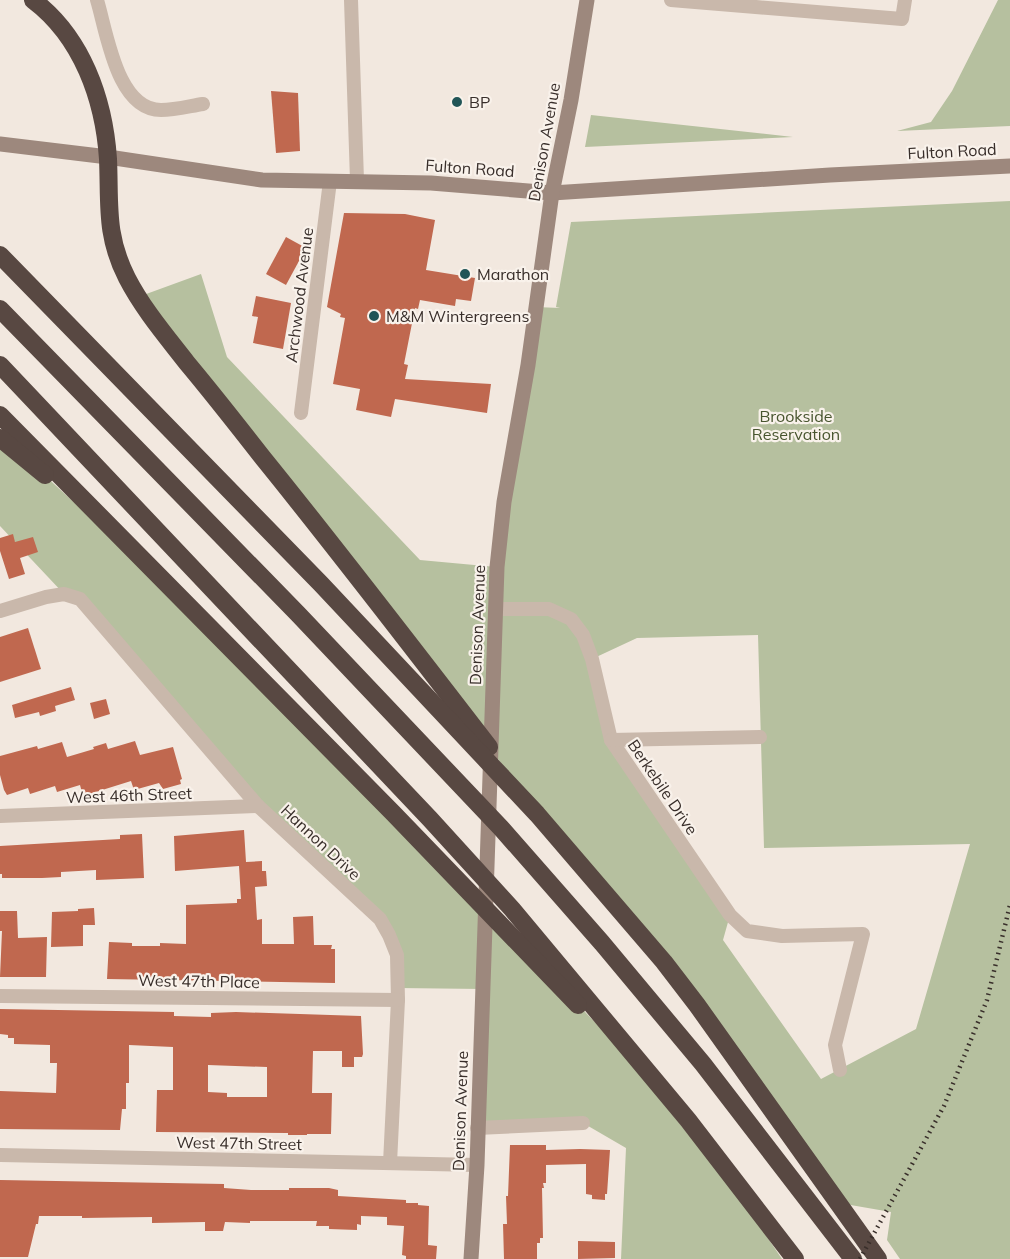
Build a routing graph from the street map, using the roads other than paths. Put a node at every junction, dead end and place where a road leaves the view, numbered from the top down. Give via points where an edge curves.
1 (33, 0) edge
2 (97, 0) edge
3 (351, 0) edge
4 (587, 0) edge
5 (671, 0) edge
6 (905, 0) edge
7 (203, 104) dead end
8 (0, 144) edge
9 (108, 157) junction
10 (1010, 166) edge
11 (357, 180) junction
12 (330, 181) junction
13 (552, 193) junction
14 (0, 255) edge
15 (0, 309) edge
16 (0, 365) edge
17 (301, 414) dead end
18 (0, 415) edge
19 (0, 438) edge
20 (495, 609) junction
21 (0, 611) edge
22 (192, 611) junction
23 (760, 737) dead end
24 (611, 740) junction
25 (258, 806) junction
26 (537, 814) junction
27 (0, 816) edge
28 (0, 996) edge
29 (398, 1000) junction
30 (840, 1070) dead end
31 (688, 1120) junction
32 (584, 1123) dead end
33 (477, 1128) junction
34 (0, 1155) edge
35 (390, 1163) junction
36 (477, 1165) junction
37 (471, 1259) edge
38 (795, 1259) edge
39 (853, 1259) edge
40 (878, 1259) edge

1 - 9 highway via 57,23 84,62 102,113
2 - 7 street via 120,79 132,97 144,106 160,110
3 - 11 street
4 - 13 main road, Denison Avenue
5 - 6 street via 902,19
8 - 9 main road, Fulton Road
9 - 12 main road, Fulton Road via 261,180
9 - 26 highway via 111,232 118,257 138,297 491,749
10 - 13 main road, Fulton Road
11 - 12 main road, Fulton Road
11 - 13 main road, Fulton Road
12 - 17 street, Archwood Avenue
13 - 20 main road, Denison Avenue via 500,532
14 - 26 highway via 321,584
15 - 39 highway via 501,828 703,1064
16 - 31 highway via 430,819 512,909
18 - 22 highway
19 - 22 highway
20 - 24 street, Berkebile Drive via 549,609 571,619 583,635 592,659
20 - 33 main road, Denison Avenue
21 - 25 street, Hannon Drive via 64,594 80,599
22 - 31 highway
23 - 24 street
24 - 30 street, Berkebile Drive via 730,915 747,931 782,936 863,934 835,1046
25 - 27 street, West 46th Street
25 - 29 street, Hannon Drive via 380,919 397,955
26 - 40 highway via 663,962
28 - 29 street, West 47th Place
29 - 35 street, Hannon Drive
31 - 38 highway
32 - 33 street
33 - 36 main road, Denison Avenue
34 - 35 street, West 47th Street
35 - 36 street, West 47th Street
36 - 37 main road, Denison Avenue

